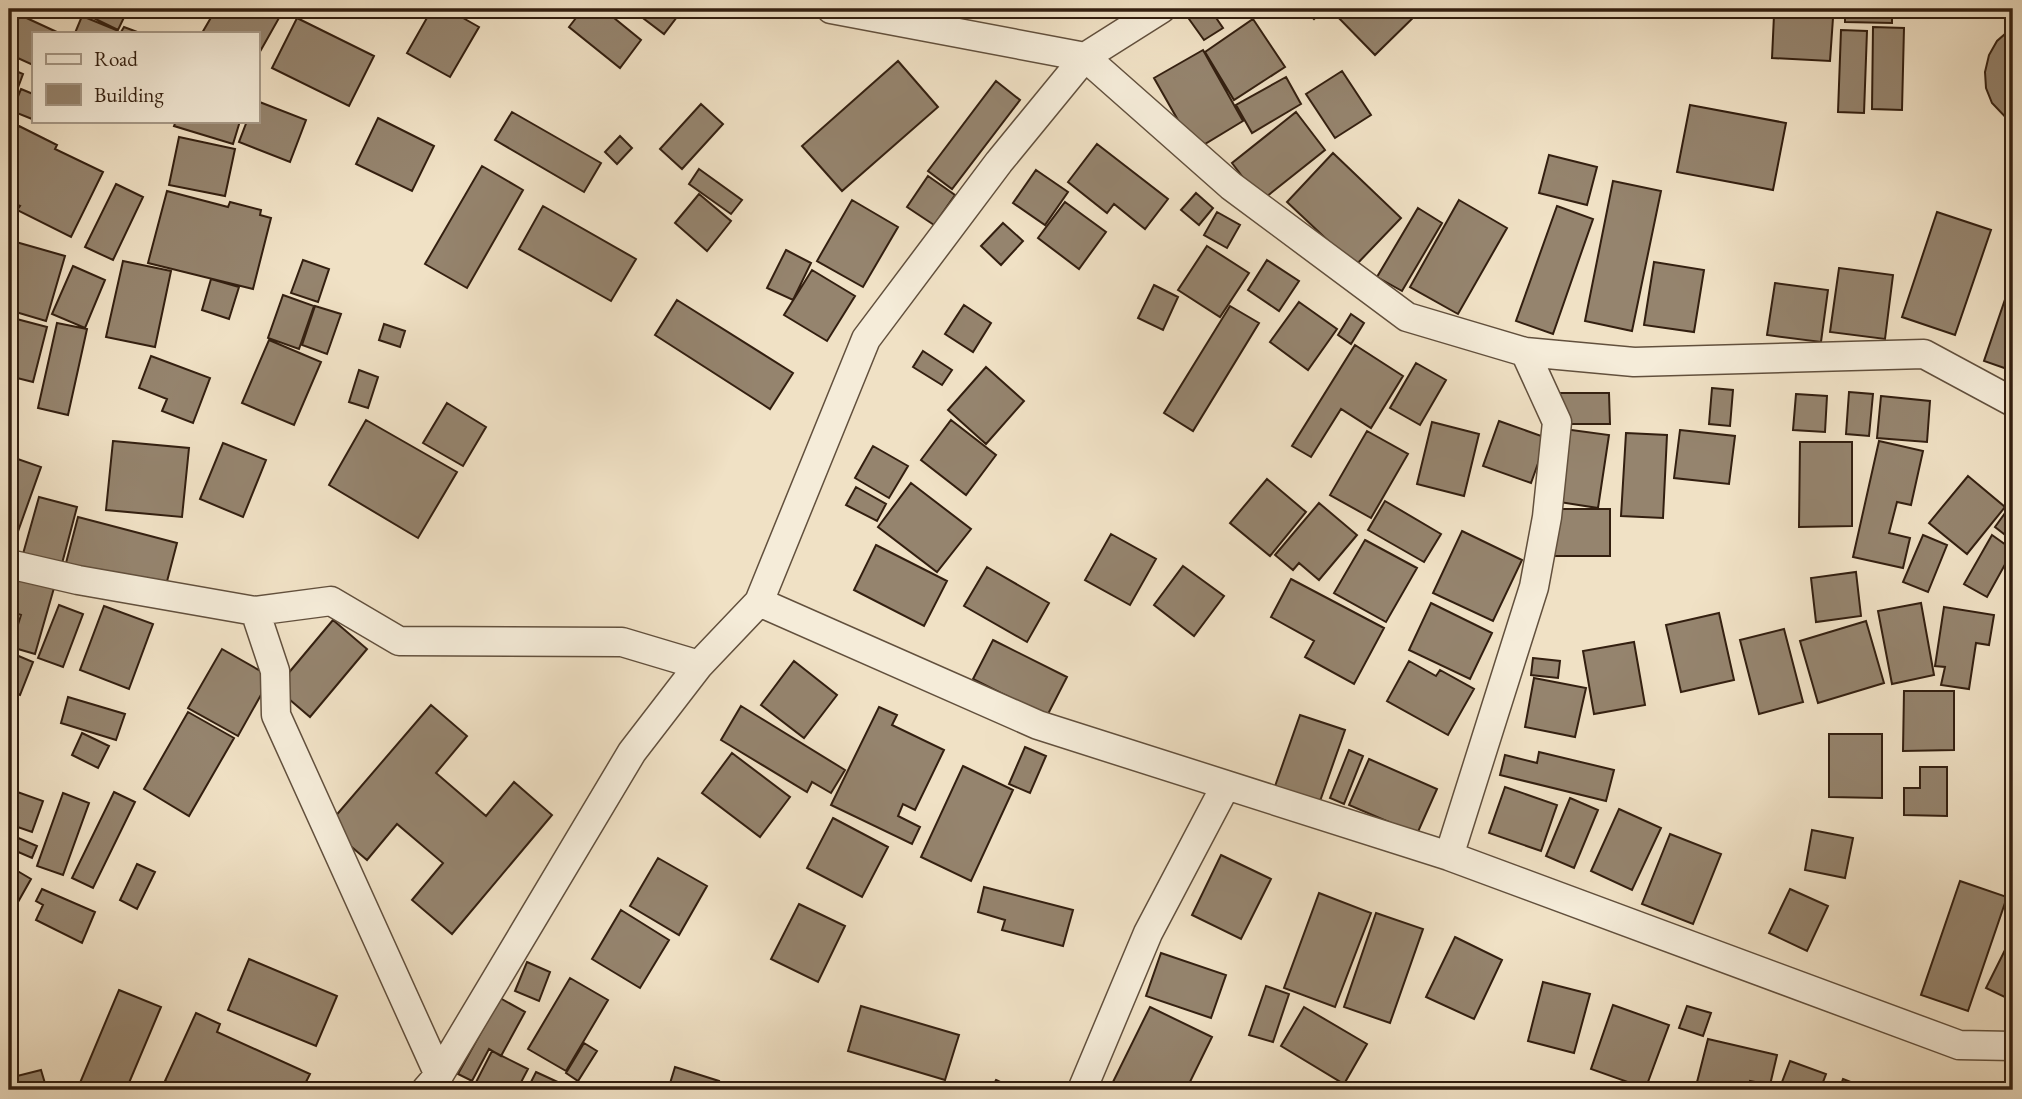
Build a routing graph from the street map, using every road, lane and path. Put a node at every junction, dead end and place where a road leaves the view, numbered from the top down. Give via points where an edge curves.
1 (831, 9) edge
2 (1161, 9) edge
3 (1085, 57) junction
4 (1525, 352) junction
5 (2013, 402) edge
6 (9, 564) edge
7 (759, 602) junction
8 (254, 611) junction
9 (699, 665) junction
10 (1226, 785) junction
11 (1449, 856) junction
12 (2013, 1046) edge
13 (433, 1082) edge
14 (1082, 1090) edge

1 - 3 street
2 - 3 street
3 - 4 street via 1231,186 1407,317
3 - 7 street via 999,162 866,339
4 - 5 street via 1634,362 1924,355
4 - 11 street via 1557,422 1546,517 1534,587
6 - 8 street
7 - 9 street
7 - 10 street via 1038,725
8 - 9 street via 331,601 399,641 622,642
8 - 13 street via 275,671 276,715
9 - 13 street via 632,752
10 - 11 street
10 - 14 street via 1148,933
11 - 12 street via 1959,1045

